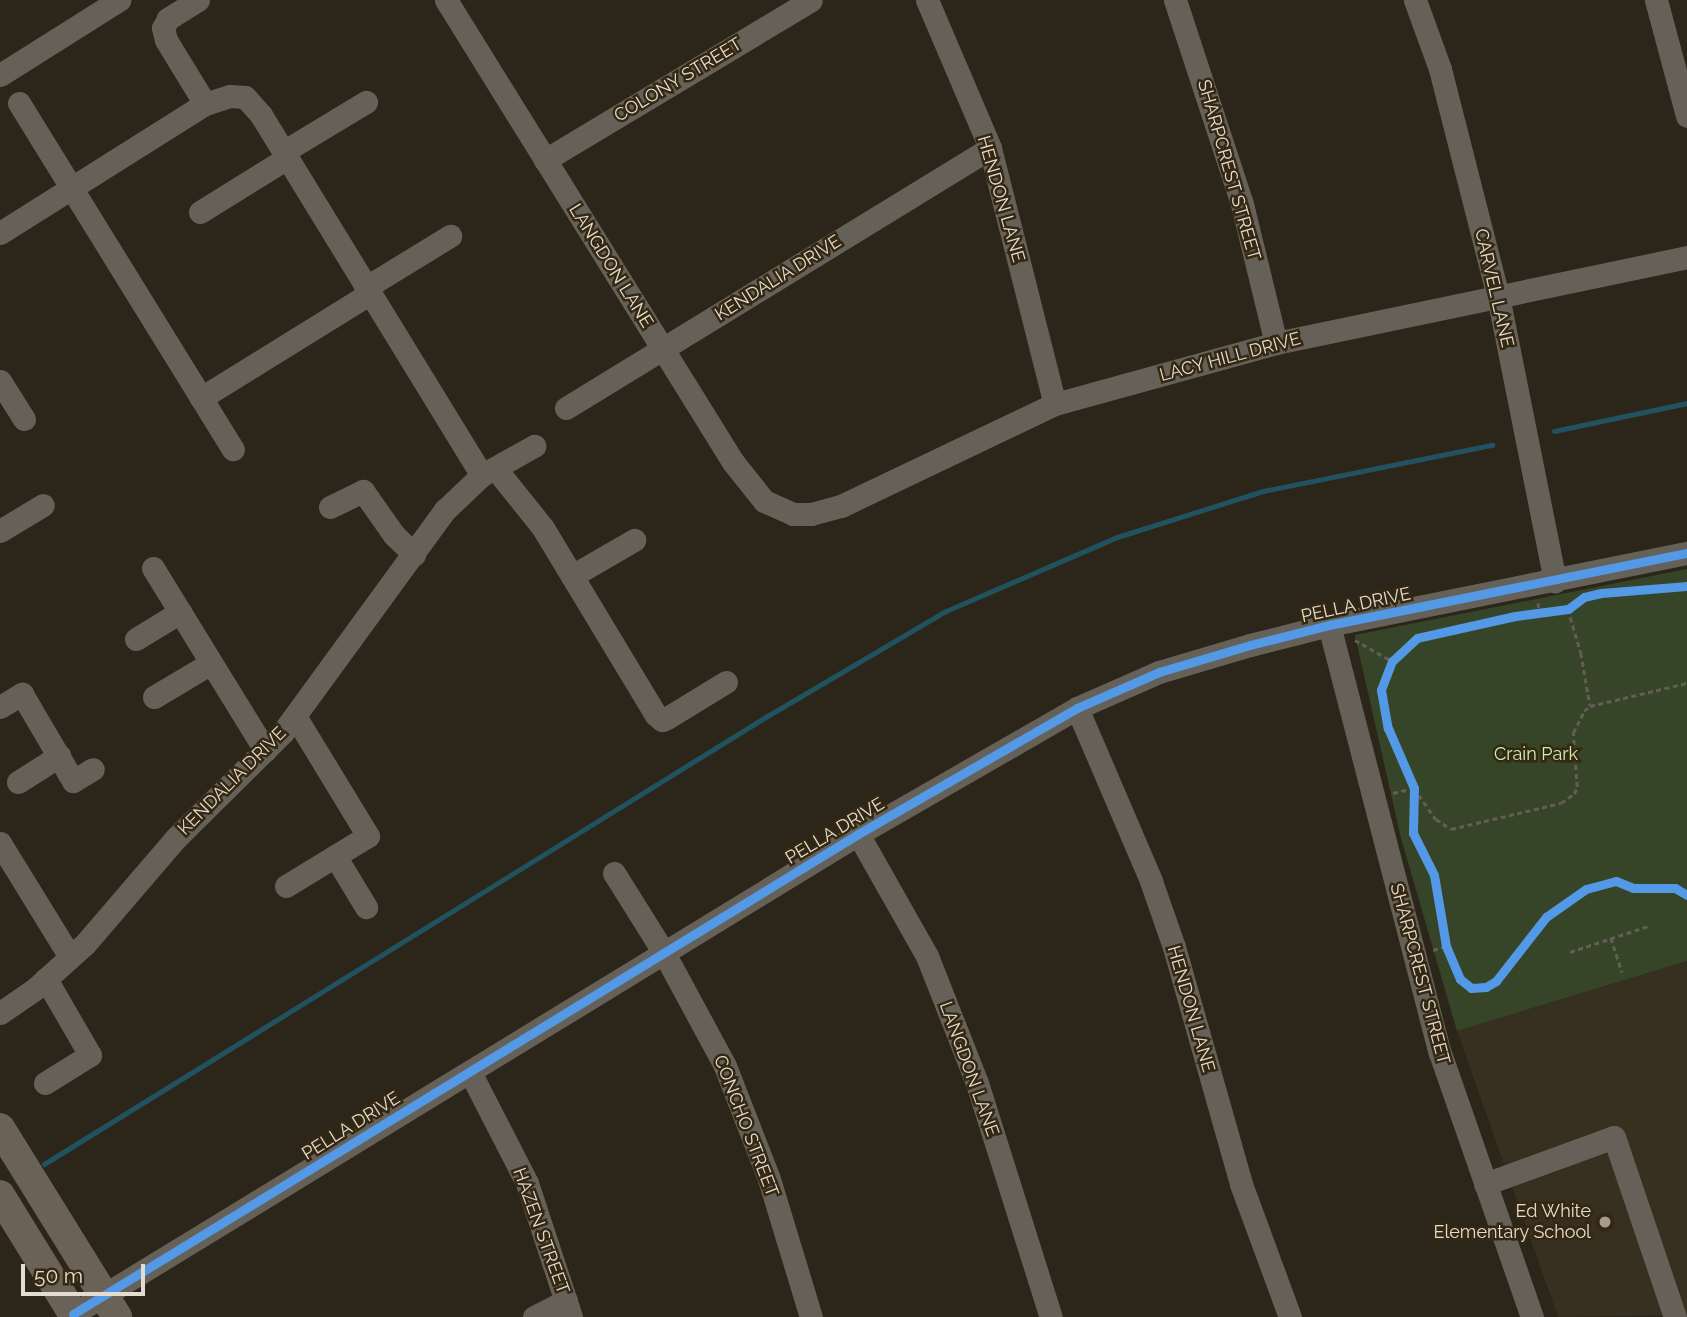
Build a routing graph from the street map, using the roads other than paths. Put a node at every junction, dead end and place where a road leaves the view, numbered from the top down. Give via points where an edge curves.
1 (119, 0) edge
2 (198, 0) edge
3 (446, 0) edge
4 (811, 0) edge
5 (927, 0) edge
6 (1174, 0) edge
7 (1415, 0) edge
8 (1656, 0) edge
9 (0, 75) edge
10 (366, 102) dead end
11 (19, 103) dead end
12 (205, 104) junction
13 (1687, 116) edge
14 (990, 148) junction
15 (285, 155) junction
16 (545, 160) junction
17 (71, 188) junction
18 (200, 212) dead end
19 (0, 233) edge
20 (450, 236) dead end
21 (1687, 257) edge
22 (367, 291) junction
23 (1498, 296) junction
24 (1276, 343) junction
25 (663, 349) junction
26 (0, 381) edge
27 (201, 398) junction
28 (1055, 404) junction
29 (566, 408) dead end
30 (24, 419) dead end
31 (534, 446) dead end
32 (233, 449) dead end
33 (488, 471) junction
34 (43, 505) dead end
35 (330, 507) dead end
36 (793, 514) joint
37 (0, 531) edge
38 (634, 540) dead end
39 (1687, 553) edge
40 (414, 554) junction
41 (153, 568) dead end
42 (572, 576) junction
43 (1555, 581) junction
44 (180, 612) junction
45 (1329, 625) junction
46 (136, 639) dead end
47 (211, 663) junction
48 (726, 682) dead end
49 (154, 697) dead end
50 (0, 707) edge
51 (1077, 708) junction
52 (295, 716) junction
53 (265, 750) junction
54 (59, 757) junction
55 (93, 769) dead end
56 (18, 782) dead end
57 (859, 834) junction
58 (0, 843) edge
59 (335, 856) junction
60 (614, 873) dead end
61 (286, 886) dead end
62 (366, 907) dead end
63 (664, 953) junction
64 (70, 957) junction
65 (46, 979) junction
66 (0, 1013) edge
67 (470, 1072) junction
68 (45, 1083) dead end
69 (0, 1128) edge
70 (1485, 1184) junction
71 (0, 1195) edge
72 (111, 1306) edge
73 (569, 1309) edge
74 (74, 1315) edge
75 (534, 1317) edge
76 (811, 1317) edge
77 (1051, 1317) edge
78 (1290, 1317) edge
79 (1532, 1317) edge
80 (1675, 1317) edge

1 - 9 street
2 - 12 street via 167,19 163,29
3 - 16 street, LANGDON LANE
4 - 16 street, COLONY STREET
5 - 14 street, HENDON LANE
6 - 24 street, SHARPCREST STREET via 1242,204
7 - 23 street, CARVEL LANE via 1440,69
8 - 13 street
10 - 15 street
11 - 17 street
12 - 15 street via 230,96 245,97
12 - 17 street
14 - 25 street, KENDALIA DRIVE
14 - 28 street, HENDON LANE
15 - 18 street
15 - 22 street
16 - 25 street, LANGDON LANE
17 - 19 street
17 - 27 street
20 - 22 street
21 - 23 street, LACY HILL DRIVE
22 - 27 street
22 - 33 street
23 - 24 street, LACY HILL DRIVE
23 - 43 street, CARVEL LANE
24 - 28 street, LACY HILL DRIVE
25 - 29 street, KENDALIA DRIVE
25 - 36 street, LANGDON LANE via 748,484 764,500
26 - 30 street
27 - 32 street
28 - 36 street, LACY HILL DRIVE via 841,506
31 - 33 street, KENDALIA DRIVE
33 - 40 street, KENDALIA DRIVE via 445,510
33 - 42 street via 543,528
34 - 37 street
35 - 40 street via 363,491 394,535
38 - 42 street
39 - 43 street, PELLA DRIVE
40 - 52 street, KENDALIA DRIVE
41 - 44 street
42 - 48 street via 662,720
43 - 45 street, PELLA DRIVE
44 - 46 street
44 - 47 street
45 - 51 street, PELLA DRIVE via 1159,672
45 - 70 street, SHARPCREST STREET via 1440,1053
47 - 49 street
47 - 53 street
50 - 54 street via 22,694
51 - 57 street, PELLA DRIVE
51 - 78 street, HENDON LANE via 1170,934 1241,1184
52 - 53 street, KENDALIA DRIVE
52 - 59 street via 368,836
53 - 64 street, KENDALIA DRIVE via 176,838
54 - 55 street via 73,781
54 - 56 street
57 - 63 street, PELLA DRIVE
57 - 77 street, LANGDON LANE via 927,956 977,1083
58 - 64 street
59 - 61 street
59 - 62 street
60 - 63 street, CONCHO STREET
63 - 67 street, PELLA DRIVE
63 - 76 street, CONCHO STREET via 725,1066 769,1179
64 - 65 street, KENDALIA DRIVE
65 - 66 street, KENDALIA DRIVE
65 - 68 street via 90,1055
67 - 72 street, PELLA DRIVE
67 - 73 street, HAZEN STREET via 527,1183
69 - 72 main road
70 - 79 street, SHARPCREST STREET
70 - 80 street via 1614,1137
71 - 74 main road
72 - 74 street, PELLA DRIVE
73 - 75 street

